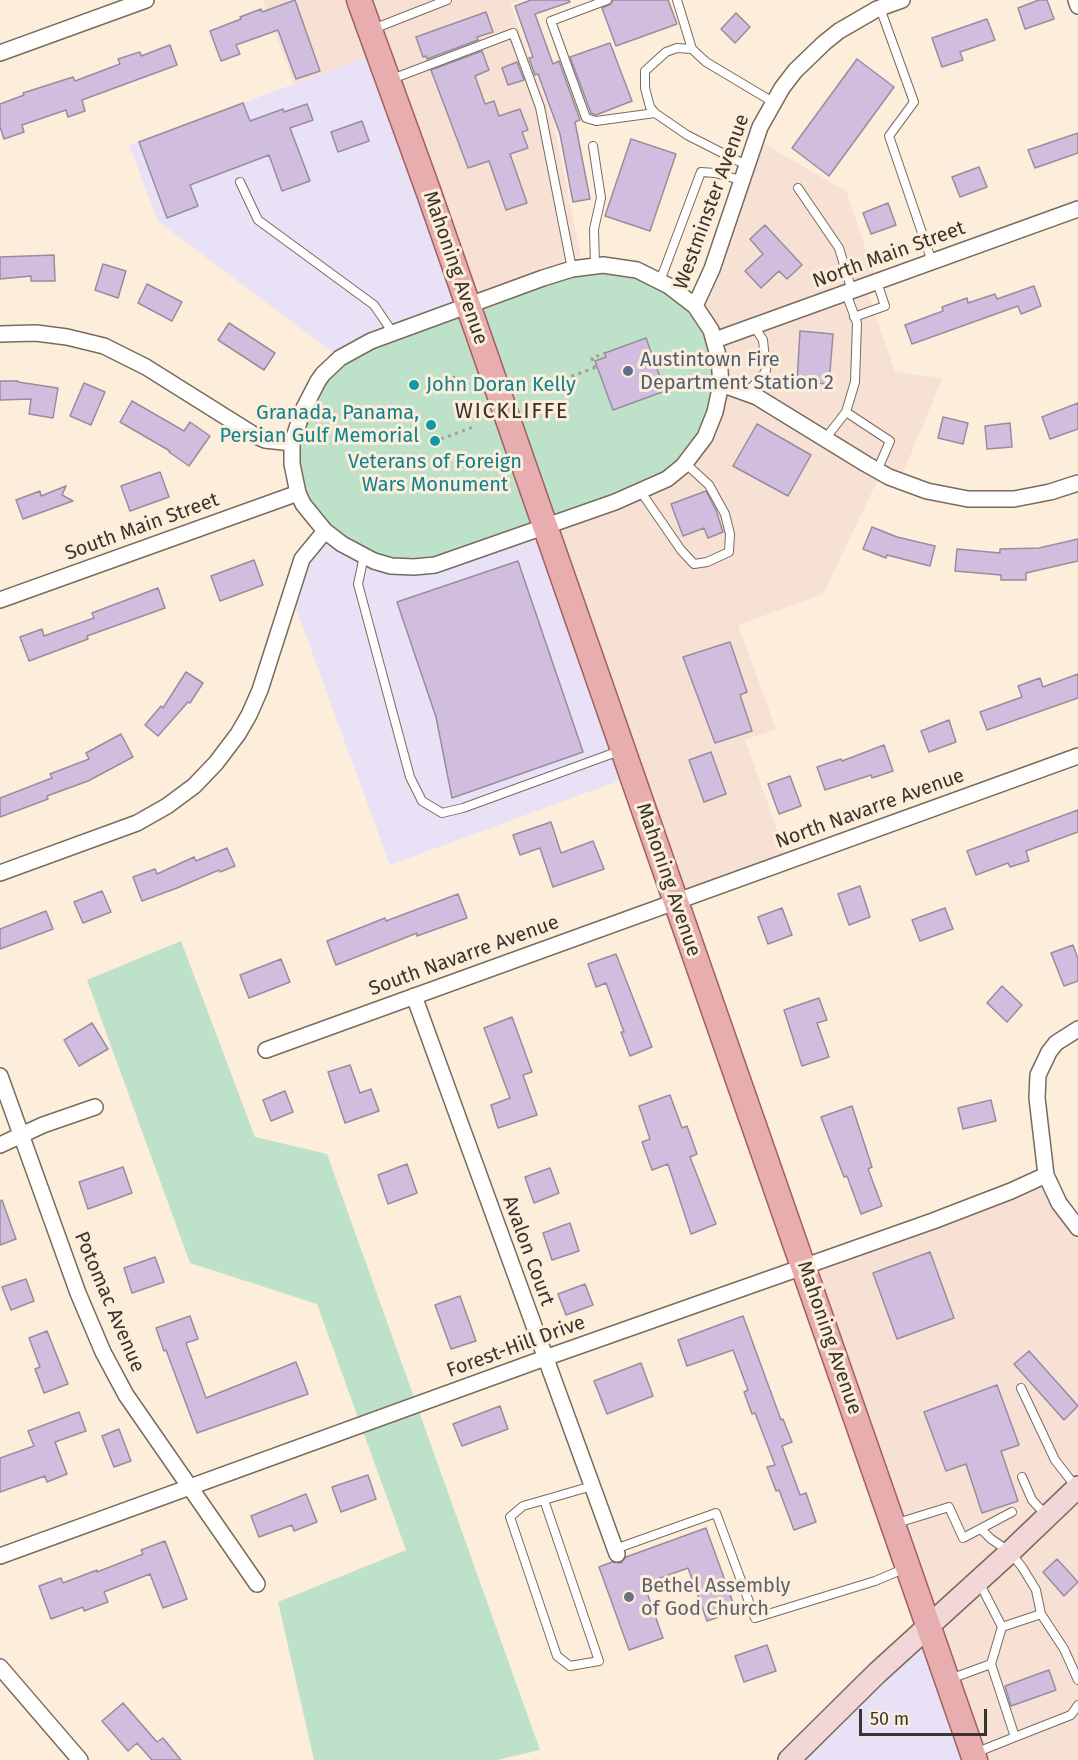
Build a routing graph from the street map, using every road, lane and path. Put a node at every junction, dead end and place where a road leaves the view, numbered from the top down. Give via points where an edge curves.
1 (146, 0) edge
2 (359, 0) edge
3 (447, 0) edge
4 (607, 0) edge
5 (676, 0) edge
6 (902, 0) edge
7 (1076, 0) edge
8 (1078, 6) edge
9 (880, 8) junction
10 (370, 30) junction
11 (692, 49) junction
12 (0, 53) edge
13 (389, 81) junction
14 (773, 102) junction
15 (655, 113) junction
16 (593, 146) dead end
17 (744, 172) junction
18 (240, 182) dead end
19 (798, 188) dead end
20 (1078, 209) edge
21 (932, 262) junction
22 (595, 265) junction
23 (572, 269) junction
24 (660, 281) junction
25 (877, 282) junction
26 (849, 292) junction
27 (468, 306) junction
28 (695, 306) junction
29 (855, 317) junction
30 (754, 326) junction
31 (393, 333) junction
32 (0, 334) edge
33 (715, 340) junction
34 (605, 353) dead end
35 (455, 376) dead end
36 (721, 384) junction
37 (425, 388) dead end
38 (536, 389) dead end
39 (746, 393) junction
40 (846, 412) junction
41 (473, 427) dead end
42 (441, 439) dead end
43 (825, 439) junction
44 (292, 443) junction
45 (685, 463) junction
46 (877, 471) junction
47 (1078, 483) edge
48 (641, 492) junction
49 (298, 493) junction
50 (546, 527) junction
51 (325, 531) junction
52 (364, 556) junction
53 (0, 600) edge
54 (623, 750) junction
55 (1078, 756) edge
56 (0, 873) edge
57 (676, 901) junction
58 (414, 996) junction
59 (1078, 1029) edge
60 (266, 1050) dead end
61 (0, 1076) edge
62 (95, 1107) dead end
63 (21, 1135) junction
64 (0, 1145) edge
65 (1046, 1175) junction
66 (1078, 1228) edge
67 (803, 1266) junction
68 (545, 1358) junction
69 (1021, 1388) dead end
70 (1022, 1477) dead end
71 (592, 1486) junction
72 (190, 1487) junction
73 (1078, 1488) edge
74 (544, 1500) junction
75 (1012, 1512) dead end
76 (1048, 1516) junction
77 (893, 1524) junction
78 (981, 1529) junction
79 (616, 1552) joint
80 (1010, 1552) junction
81 (0, 1556) edge
82 (908, 1567) junction
83 (978, 1581) junction
84 (257, 1584) dead end
85 (1041, 1614) junction
86 (928, 1626) junction
87 (1002, 1627) junction
88 (991, 1664) junction
89 (0, 1667) edge
90 (947, 1680) junction
91 (1078, 1680) edge
92 (1078, 1705) edge
93 (1015, 1737) junction
94 (974, 1757) edge
95 (80, 1760) edge
96 (789, 1760) edge

1 - 12 street
2 - 10 main road, Mahoning Avenue
3 - 10 lane
4 - 15 lane via 551,21 586,118 596,121
5 - 11 lane
6 - 9 street, Westminster Avenue
7 - 8 street
9 - 14 street, Westminster Avenue via 824,43 795,71
9 - 21 lane via 914,102 889,136
10 - 13 main road, Mahoning Avenue
11 - 14 lane via 706,62
11 - 15 lane via 666,52 645,71 645,88
13 - 23 lane via 513,33 540,107
13 - 27 main road, Mahoning Avenue
14 - 17 street, Westminster Avenue
15 - 17 lane
16 - 22 lane via 601,198 594,229
17 - 24 lane via 701,172
17 - 28 street, Westminster Avenue via 712,269
18 - 31 lane via 258,220 374,305
19 - 26 lane via 839,248
20 - 21 street, North Main Street
21 - 25 street, North Main Street
22 - 23 street
22 - 24 street via 636,270
23 - 27 street
24 - 28 street
25 - 26 street, North Main Street
25 - 29 lane via 885,306
26 - 29 lane
26 - 30 street, North Main Street
27 - 31 street
27 - 50 main road, Mahoning Avenue
28 - 33 street
29 - 40 lane via 855,382
30 - 33 street, North Main Street
30 - 39 lane via 763,340 766,370
31 - 44 street via 340,358 323,374 307,400
32 - 44 street via 36,333 104,346 146,367 256,436
33 - 36 street
34 - 38 path via 592,358 596,367
35 - 37 path
36 - 39 street
36 - 45 street via 705,437
39 - 43 street
40 - 43 lane
40 - 46 lane via 890,441
41 - 42 path
43 - 46 street
44 - 49 street
45 - 48 street via 667,479
45 - 48 lane via 709,485 725,514 729,552 694,564
46 - 47 street via 927,491 968,499 1031,496
48 - 50 street
49 - 51 street
49 - 53 street, South Main Street
50 - 52 street via 435,565 391,566
50 - 54 main road, Mahoning Avenue
51 - 52 street
51 - 56 street via 302,560 249,715 216,763 167,807 138,823
52 - 54 lane via 358,584 410,777 422,801 442,813 463,808
54 - 57 main road, Mahoning Avenue
55 - 57 street, North Navarre Avenue
57 - 58 street, South Navarre Avenue
57 - 67 main road, Mahoning Avenue
58 - 60 street, South Navarre Avenue
58 - 68 street, Avalon Court
59 - 65 street via 1056,1043 1038,1075 1038,1115
61 - 63 street, Potomac Avenue
62 - 63 street
63 - 64 street
63 - 72 street, Potomac Avenue via 103,1352 126,1395
65 - 66 street via 1059,1203
65 - 67 street, Forest-Hill Drive via 944,1217
67 - 68 street, Forest-Hill Drive
67 - 77 main road, Mahoning Avenue
68 - 71 street, Avalon Court
68 - 72 street, Forest-Hill Drive
69 - 73 lane via 1055,1460
70 - 76 lane via 1032,1500
71 - 74 lane
71 - 79 street, Avalon Court
72 - 81 street, Forest-Hill Drive
72 - 84 street, Potomac Avenue
73 - 76 street
74 - 74 lane via 523,1506 510,1517 557,1656 570,1666 598,1661
75 - 78 lane
76 - 80 street
77 - 78 lane via 949,1507 963,1538
77 - 82 main road, Mahoning Avenue
78 - 80 lane
79 - 82 lane via 716,1513 755,1618 876,1581
80 - 83 street
80 - 85 lane via 1036,1590
82 - 86 main road, Mahoning Avenue
83 - 86 street
83 - 87 lane
85 - 87 lane
85 - 91 lane
86 - 90 main road, Mahoning Avenue
86 - 96 street
87 - 88 lane
88 - 90 lane
88 - 93 lane
89 - 95 street
90 - 94 main road, Mahoning Avenue
92 - 93 lane via 1071,1715
93 - 94 lane

